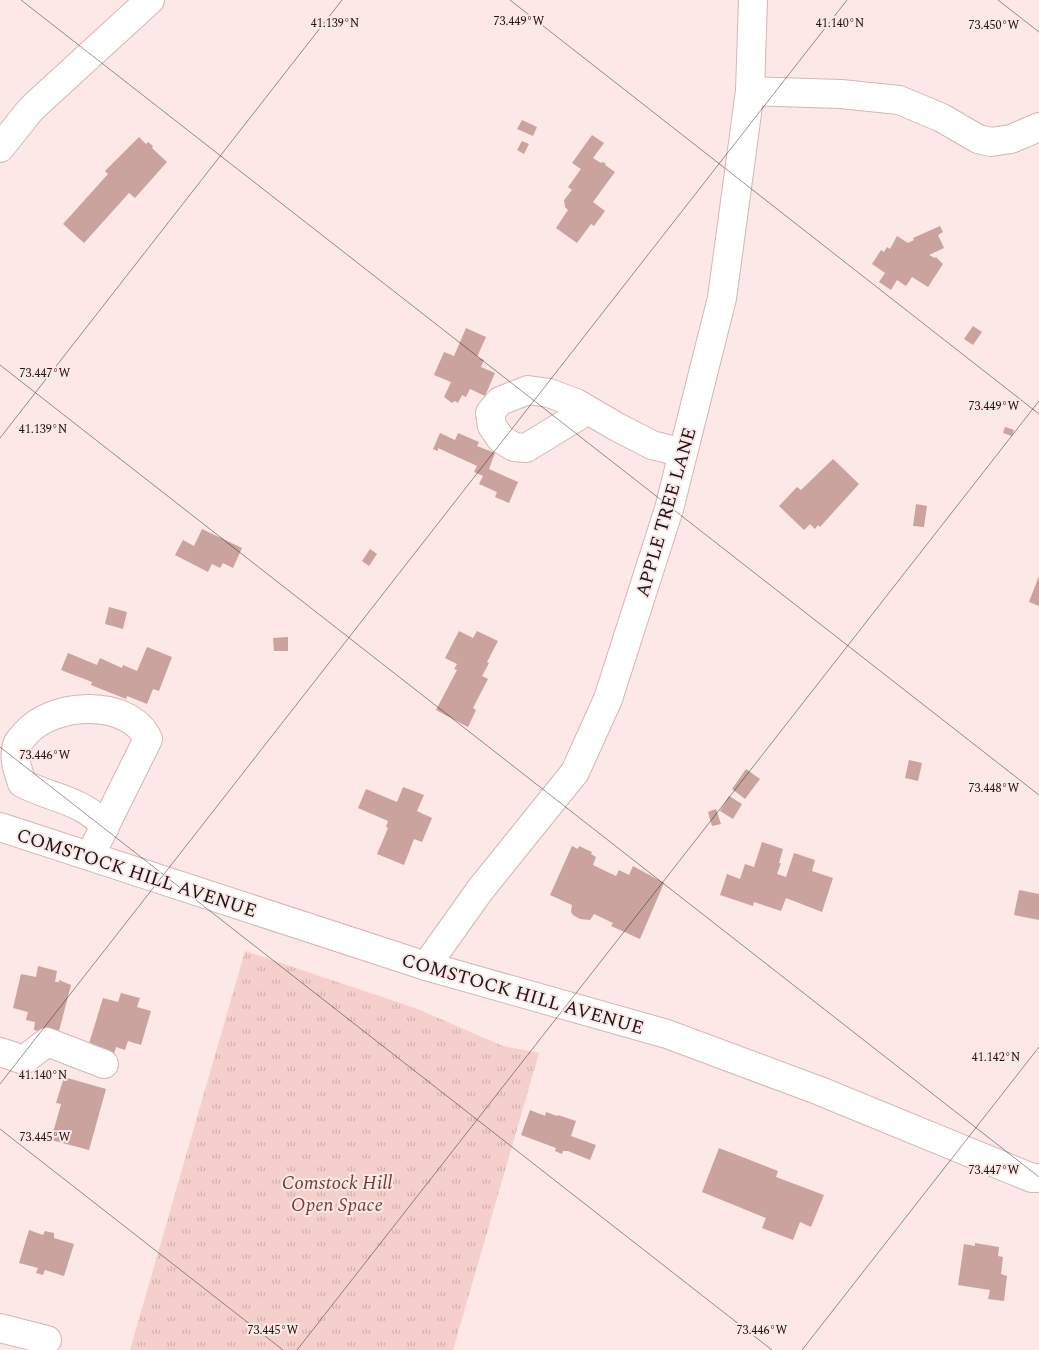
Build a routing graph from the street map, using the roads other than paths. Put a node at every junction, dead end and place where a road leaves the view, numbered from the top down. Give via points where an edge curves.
1 (150, 0) edge
2 (753, 0) edge
3 (750, 91) junction
4 (1039, 127) edge
5 (0, 148) edge
6 (588, 410) dead end
7 (683, 453) junction
8 (0, 827) edge
9 (105, 827) junction
10 (90, 856) junction
11 (426, 966) junction
12 (0, 1052) edge
13 (104, 1064) dead end
14 (1039, 1178) edge
15 (0, 1328) edge
16 (47, 1340) dead end

1 - 5 street via 31,110
2 - 3 street, APPLE TREE LANE
3 - 4 street via 841,94 898,100 942,118 978,139 991,142 1011,139
3 - 7 street, APPLE TREE LANE via 722,298
6 - 7 street via 652,445
7 - 11 street, APPLE TREE LANE via 669,509 608,699 576,772 480,890
8 - 10 street, COMSTOCK HILL AVENUE
9 - 9 street via 148,739 144,729 126,717 95,708 63,712 33,726 17,744 16,766 22,783 83,808 98,817
9 - 10 street
10 - 11 street, COMSTOCK HILL AVENUE
11 - 14 street, COMSTOCK HILL AVENUE via 667,1034 820,1091 1032,1178
12 - 13 street via 24,1060 47,1042
15 - 16 street

